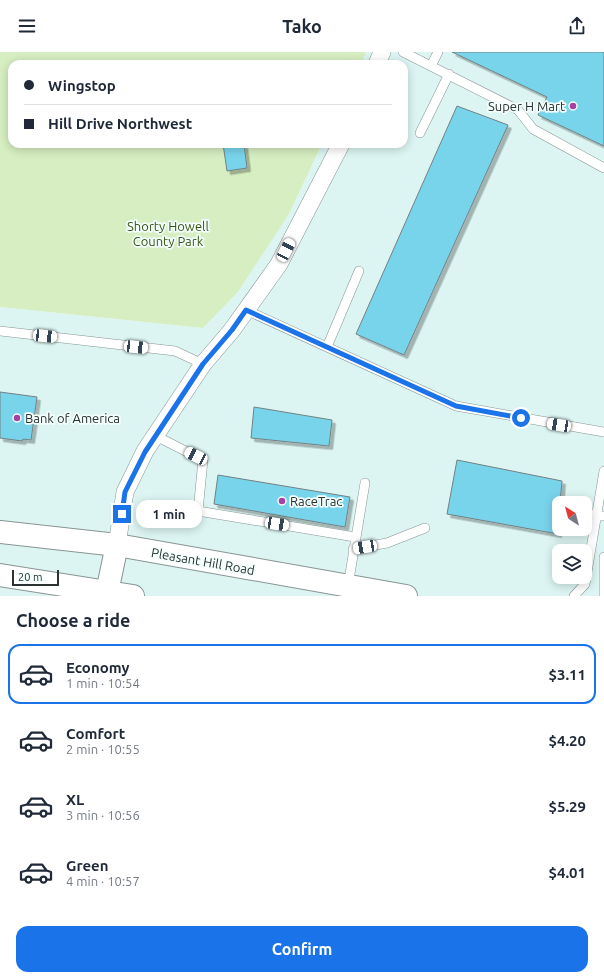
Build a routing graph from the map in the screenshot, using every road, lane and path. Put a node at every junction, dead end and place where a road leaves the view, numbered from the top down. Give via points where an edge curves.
1 (403, 52) edge
2 (438, 52) edge
3 (431, 66) junction
4 (449, 74) junction
5 (420, 133) dead end
6 (339, 148) edge
7 (604, 168) edge
8 (359, 271) dead end
9 (246, 310) junction
10 (0, 331) edge
11 (327, 347) junction
12 (203, 364) junction
13 (604, 432) edge
14 (156, 436) junction
15 (604, 471) edge
16 (365, 483) dead end
17 (600, 516) edge
18 (425, 528) dead end
19 (0, 532) edge
20 (355, 537) junction
21 (117, 545) junction
22 (353, 549) junction
23 (604, 557) edge
24 (0, 575) edge
25 (21, 578) junction
26 (348, 586) junction
27 (106, 595) edge
28 (49, 596) edge
29 (132, 596) edge
30 (406, 596) edge
31 (574, 596) edge
32 (604, 596) edge

1 - 3 lane
2 - 3 lane
3 - 4 lane
4 - 5 lane
4 - 7 lane via 518,110 533,129
6 - 9 street via 279,264
8 - 11 lane
9 - 11 lane
9 - 12 street
10 - 12 lane via 175,351
11 - 13 lane via 456,406
12 - 14 street
14 - 20 lane via 203,460 198,510
14 - 21 street via 125,492
15 - 17 lane
16 - 20 lane
17 - 31 lane via 585,584
18 - 22 lane via 387,543
19 - 21 main road, Pleasant Hill Road
20 - 22 lane
21 - 26 main road, Pleasant Hill Road
21 - 27 main road
22 - 26 lane
23 - 32 lane
24 - 25 main road
25 - 27 main road
25 - 28 main road
26 - 30 main road, Pleasant Hill Road
27 - 29 main road

